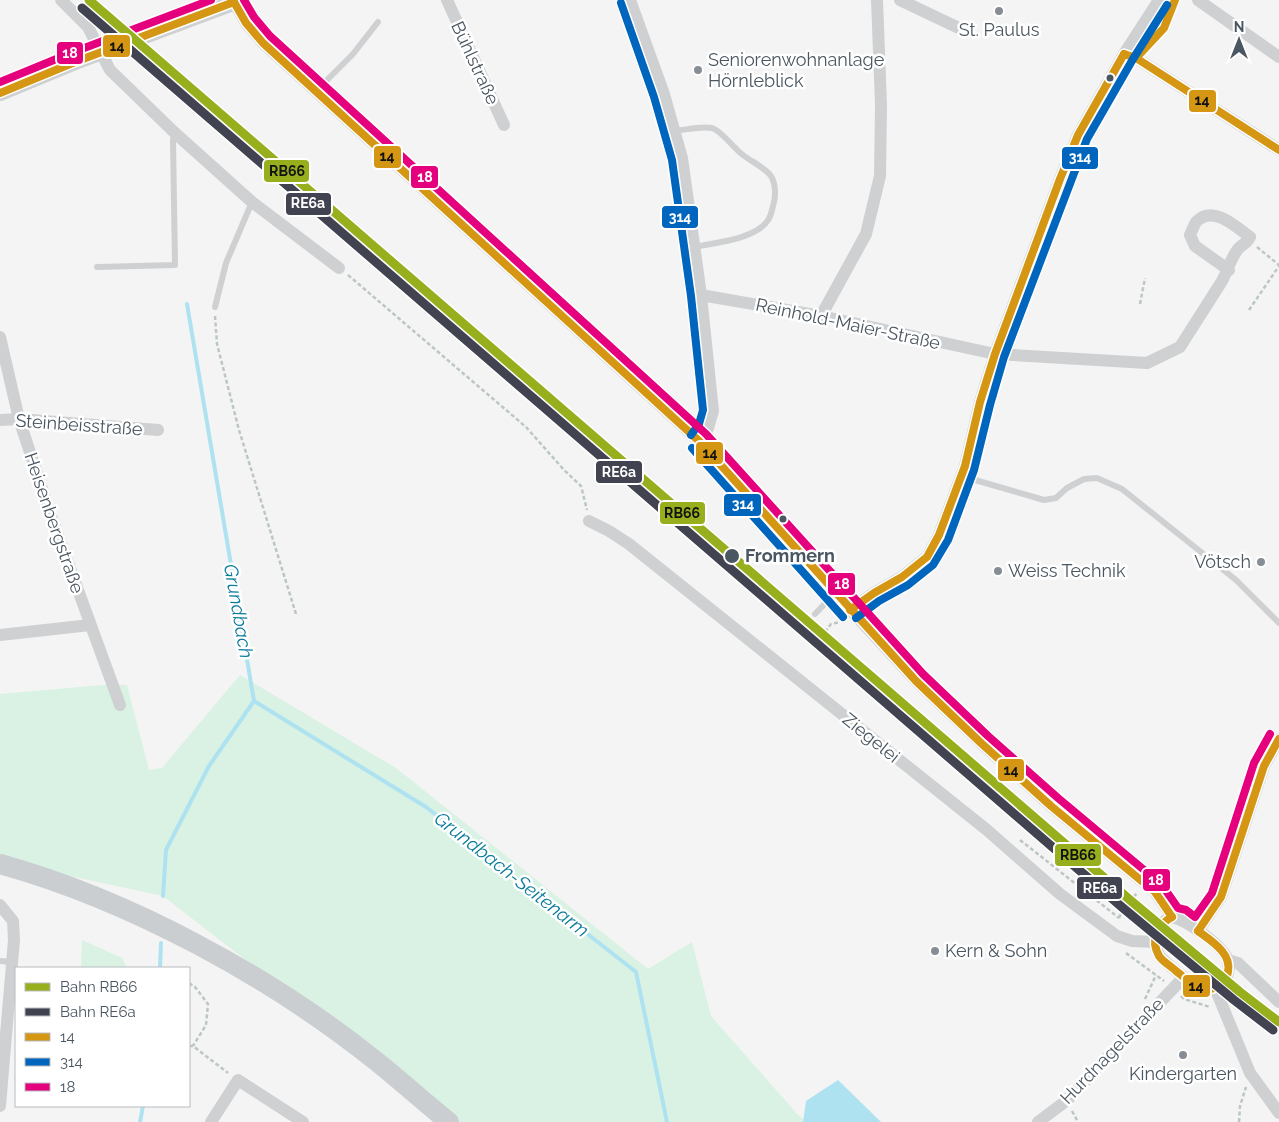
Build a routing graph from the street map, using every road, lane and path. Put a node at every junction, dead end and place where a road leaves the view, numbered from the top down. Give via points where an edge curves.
1 (61, 0) edge
2 (447, 0) edge
3 (630, 0) edge
4 (878, 0) edge
5 (900, 0) edge
6 (1160, 0) edge
7 (1175, 0) edge
8 (1198, 0) edge
9 (238, 1) edge
10 (378, 22) dead end
11 (961, 30) dead end
12 (102, 52) junction
13 (1130, 56) junction
14 (1279, 57) edge
15 (316, 91) junction
16 (0, 93) edge
17 (504, 125) dead end
18 (674, 131) junction
19 (175, 133) junction
20 (1279, 150) edge
21 (252, 202) junction
22 (1248, 241) junction
23 (694, 247) junction
24 (1279, 266) edge
25 (97, 267) dead end
26 (339, 268) joint
27 (1228, 270) junction
28 (1145, 278) dead end
29 (701, 295) junction
30 (1140, 304) dead end
31 (215, 307) joint
32 (1249, 310) dead end
33 (821, 316) junction
34 (0, 337) edge
35 (995, 354) junction
36 (0, 420) edge
37 (19, 420) junction
38 (158, 430) dead end
39 (698, 441) junction
40 (961, 476) junction
41 (589, 521) joint
42 (835, 593) junction
43 (850, 610) junction
44 (296, 614) dead end
45 (816, 614) dead end
46 (840, 622) dead end
47 (1279, 623) edge
48 (90, 625) junction
49 (825, 632) dead end
50 (0, 635) edge
51 (120, 705) dead end
52 (1279, 739) edge
53 (0, 864) edge
54 (0, 904) edge
55 (1172, 917) junction
56 (1198, 931) junction
57 (1156, 942) junction
58 (1228, 960) junction
59 (6, 962) edge
60 (1252, 976) junction
61 (1184, 977) junction
62 (190, 985) edge
63 (1215, 988) junction
64 (1279, 1002) edge
65 (1222, 1009) junction
66 (7, 1028) edge
67 (193, 1046) joint
68 (1250, 1073) junction
69 (238, 1080) junction
70 (1, 1082) edge
71 (0, 1106) edge
72 (1279, 1113) edge
73 (211, 1122) edge
74 (303, 1122) edge
75 (448, 1122) edge
76 (1038, 1122) edge
77 (1240, 1122) edge

1 - 12 street via 88,27
2 - 17 street, Bühlstraße
3 - 18 street
4 - 33 street via 880,176 866,234
5 - 11 street
6 - 13 street
7 - 13 lane via 1164,28
8 - 14 street
9 - 12 street
9 - 15 street via 246,24
10 - 15 lane via 353,54
12 - 16 street
12 - 19 street via 110,70
13 - 20 street
13 - 35 street via 1078,136
15 - 39 street
18 - 23 street via 682,158
18 - 23 lane via 718,130 735,149 771,176 774,184 775,201 768,221 760,228 733,241
19 - 21 street
19 - 25 lane via 175,265
21 - 26 street
21 - 31 lane via 226,263
22 - 24 path
22 - 27 street, Reinhold-Maier-Straße via 1238,249
22 - 27 street via 1250,237 1220,216 1207,216 1197,222 1190,235 1195,246
23 - 29 street
24 - 32 path
26 - 41 path via 526,427 581,486
27 - 35 street, Reinhold-Maier-Straße via 1180,348 1148,363
28 - 30 path
29 - 33 street, Reinhold-Maier-Straße
29 - 39 street via 713,411 708,428
31 - 44 path via 217,344 239,430
33 - 35 street, Reinhold-Maier-Straße
34 - 37 street, Heisenbergstraße
35 - 40 street
36 - 37 street, Steinbeisstraße
37 - 38 street, Steinbeisstraße
37 - 48 street, Heisenbergstraße
39 - 42 street
40 - 43 street via 939,535 927,557
40 - 47 lane via 1044,500 1056,498 1084,479 1097,478 1122,488 1236,580
41 - 57 street, Ziegelei via 629,544 987,830 1060,894 1118,936 1132,941
42 - 43 street
42 - 45 lane
43 - 55 street via 916,681 974,736 1051,806 1155,892
46 - 49 path via 831,624
48 - 50 street
48 - 51 street, Heisenbergstraße
52 - 56 street via 1264,766 1221,897
53 - 75 main road via 61,883 115,905 246,971 375,1060
54 - 59 street via 12,921 14,940
55 - 56 street
55 - 57 street via 1159,925
56 - 58 street via 1223,951
57 - 61 street via 1160,956
58 - 60 street via 1238,963
58 - 63 street via 1229,971 1222,984
59 - 66 street
60 - 64 street
60 - 65 path via 1236,998
61 - 63 street via 1198,987
61 - 76 street, Hurdnagelstraße via 1066,1101
62 - 67 path via 208,1004 206,1025
63 - 65 street
65 - 68 street
66 - 70 street
67 - 69 path
68 - 72 street
68 - 77 path via 1240,1106
69 - 73 street
69 - 74 street
70 - 71 street

